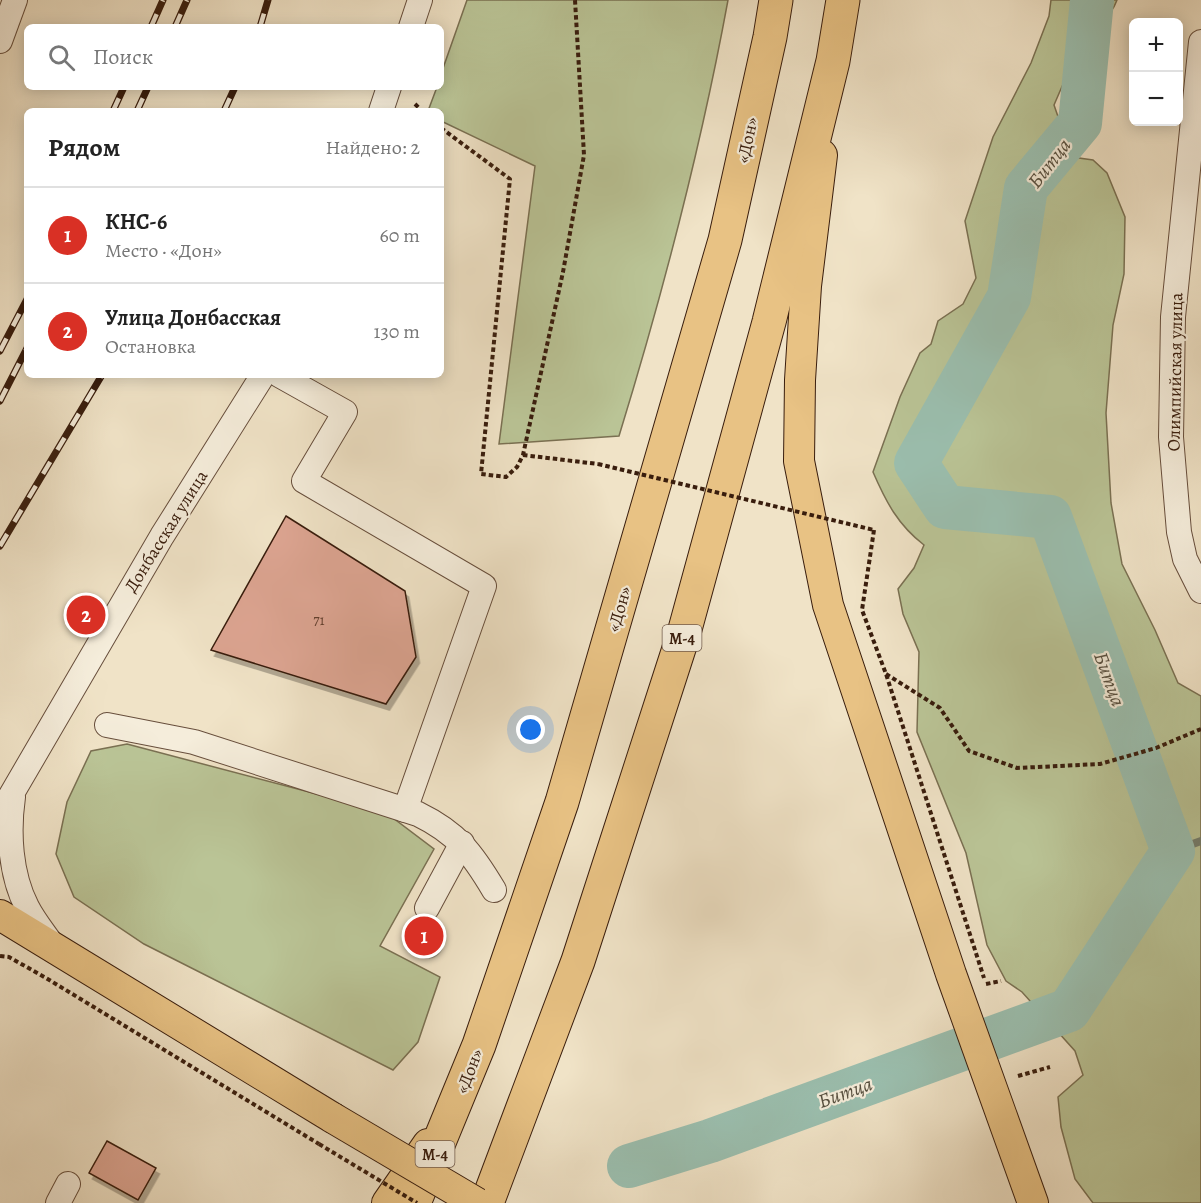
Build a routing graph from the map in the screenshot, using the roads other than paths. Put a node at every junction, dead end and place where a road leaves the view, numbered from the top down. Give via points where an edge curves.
1 (15, 0) edge
2 (420, 0) edge
3 (776, 0) edge
4 (843, 0) edge
5 (412, 24) edge
6 (0, 41) edge
7 (1200, 55) edge
8 (833, 60) junction
9 (388, 90) edge
10 (382, 108) edge
11 (1195, 145) edge
12 (261, 378) edge
13 (284, 378) edge
14 (1201, 591) edge
15 (107, 724) dead end
16 (13, 793) junction
17 (405, 810) junction
18 (0, 814) edge
19 (462, 843) junction
20 (494, 890) dead end
21 (427, 908) dead end
22 (0, 915) edge
23 (0, 938) edge
24 (54, 948) junction
25 (456, 1105) junction
26 (387, 1203) edge
27 (416, 1203) edge
28 (477, 1203) edge
29 (488, 1203) edge
30 (1032, 1203) edge

1 - 6 street
2 - 5 street
3 - 25 highway, «Дон» / М-4 via 725,240 668,442 562,802
4 - 8 highway, М-4
7 - 11 street, Олимпийская улица
8 - 29 highway, М-4 via 769,322 684,633 578,961
8 - 30 main road via 806,286 799,461 828,605
9 - 10 street
11 - 14 street, Олимпийская улица via 1173,317 1171,437 1179,532 1185,559
12 - 16 street, Донбасская улица via 162,536
13 - 17 street via 345,412 304,481 484,586
15 - 17 street via 194,742
16 - 18 street, Донбасская улица
16 - 24 street via 9,825 13,861 26,906
17 - 19 street via 443,826
19 - 20 street
19 - 21 street
22 - 24 main road
23 - 24 main road
24 - 28 main road, bridge
25 - 26 main road
25 - 27 highway, «Дон» / М-4

